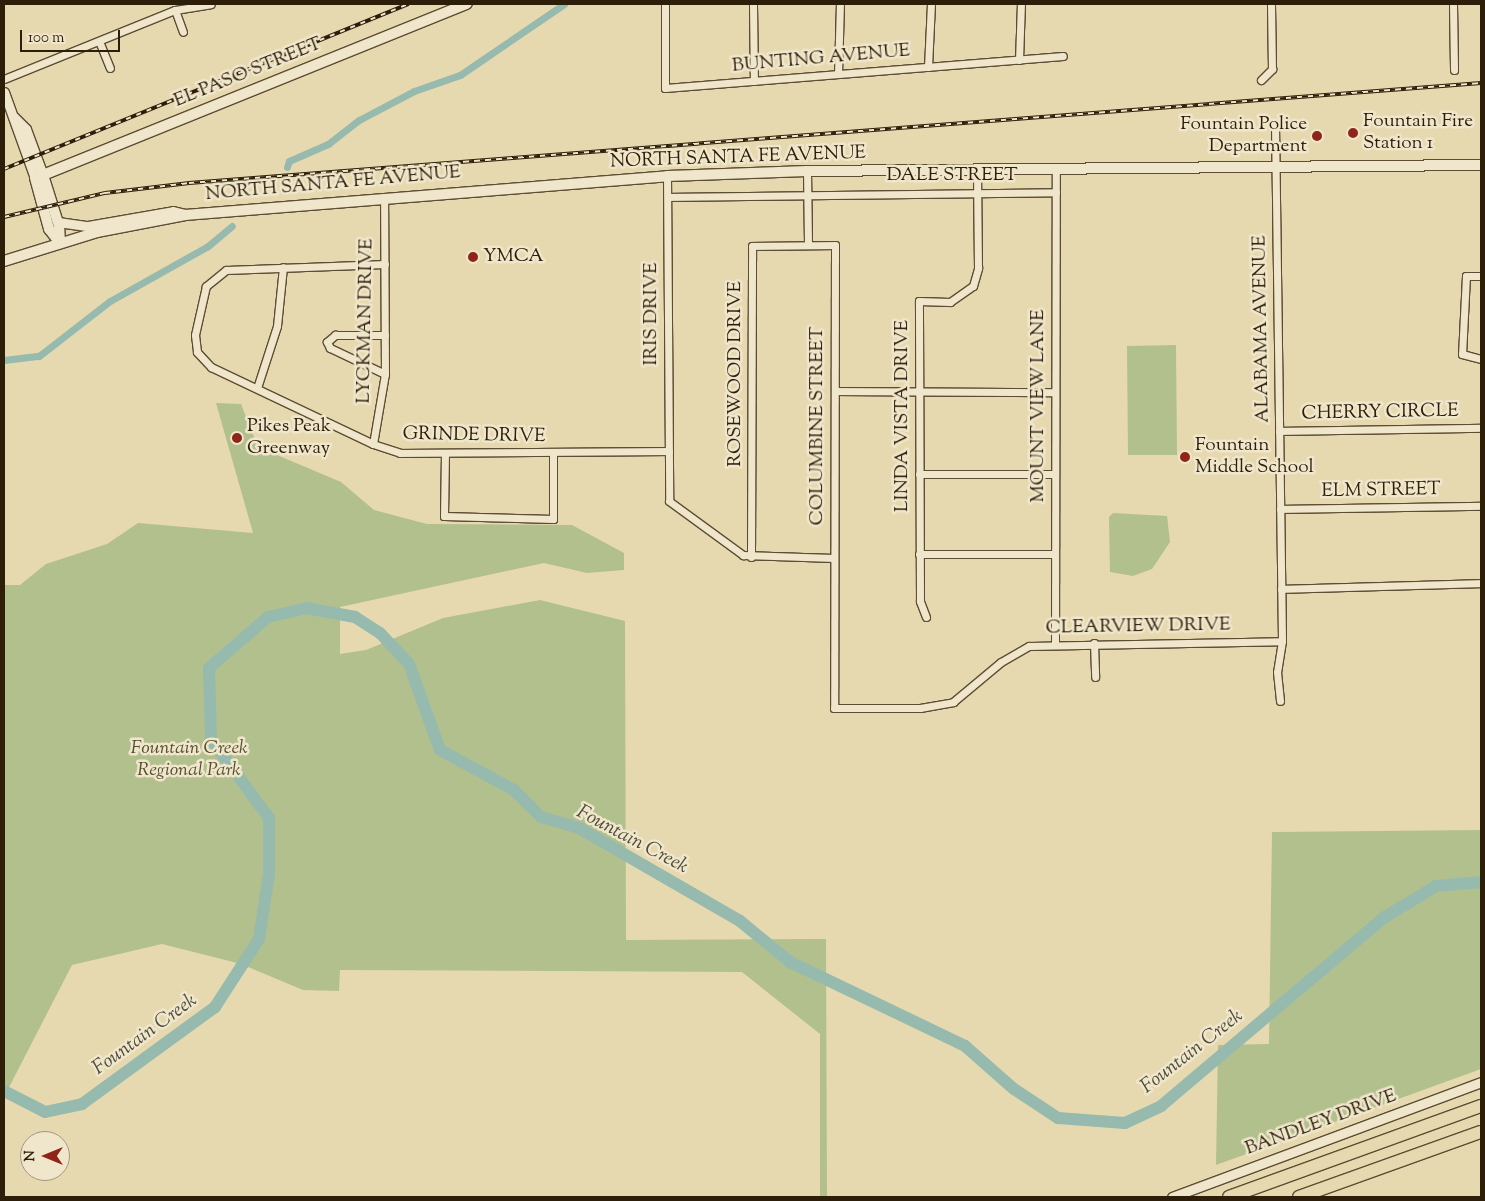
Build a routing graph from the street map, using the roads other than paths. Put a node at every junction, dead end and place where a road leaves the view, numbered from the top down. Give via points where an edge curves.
1 (211, 4) edge
2 (467, 4) edge
3 (665, 4) edge
4 (753, 4) edge
5 (840, 4) edge
6 (931, 4) edge
7 (1021, 4) edge
8 (1271, 4) edge
9 (1453, 4) edge
10 (175, 10) junction
11 (183, 32) dead end
12 (99, 40) junction
13 (1063, 56) dead end
14 (1019, 60) junction
15 (928, 67) junction
16 (110, 68) dead end
17 (1454, 70) dead end
18 (838, 74) junction
19 (4, 78) edge
20 (1261, 80) dead end
21 (754, 81) junction
22 (4, 92) edge
23 (1276, 125) dead end
24 (1481, 165) edge
25 (1276, 166) junction
26 (977, 168) junction
27 (1056, 169) junction
28 (807, 170) junction
29 (39, 176) junction
30 (667, 176) junction
31 (807, 192) junction
32 (977, 192) junction
33 (1056, 192) junction
34 (384, 197) junction
35 (668, 197) junction
36 (185, 214) junction
37 (58, 222) junction
38 (60, 243) junction
39 (808, 245) junction
40 (4, 261) edge
41 (385, 264) junction
42 (283, 267) junction
43 (1481, 276) edge
44 (385, 335) junction
45 (1481, 359) edge
46 (385, 374) junction
47 (257, 388) junction
48 (835, 391) junction
49 (919, 392) junction
50 (1055, 392) junction
51 (1481, 428) edge
52 (1279, 431) junction
53 (373, 444) junction
54 (669, 451) junction
55 (445, 453) junction
56 (553, 454) junction
57 (919, 474) junction
58 (1055, 474) junction
59 (1481, 506) edge
60 (1280, 509) junction
61 (919, 554) junction
62 (1055, 554) junction
63 (751, 557) junction
64 (834, 558) junction
65 (1481, 583) edge
66 (1281, 588) junction
67 (926, 618) dead end
68 (1282, 641) junction
69 (1055, 642) junction
70 (1094, 643) junction
71 (1095, 677) dead end
72 (1280, 701) dead end
73 (834, 708) joint
74 (1481, 1082) edge
75 (1481, 1106) edge
76 (1481, 1132) edge
77 (1172, 1197) edge
78 (1229, 1197) edge
79 (1299, 1197) edge

1 - 10 street
2 - 29 main road, EL PASO STREET
3 - 21 street, BUNTING AVENUE via 665,88
4 - 21 street
5 - 18 street
6 - 15 street
7 - 14 street
8 - 20 street via 1272,69
9 - 17 street
10 - 11 street
10 - 12 street
12 - 16 street
12 - 19 street
13 - 14 street, BUNTING AVENUE
14 - 15 street, BUNTING AVENUE
15 - 18 street, BUNTING AVENUE
18 - 21 street, BUNTING AVENUE
22 - 29 street via 14,117 26,129
23 - 25 street, ALABAMA AVENUE
24 - 25 main road, NORTH SANTA FE AVENUE
25 - 27 main road, NORTH SANTA FE AVENUE
25 - 52 street, ALABAMA AVENUE
26 - 27 main road, NORTH SANTA FE AVENUE
26 - 28 main road, NORTH SANTA FE AVENUE
26 - 32 street, LINDA VISTA DRIVE
27 - 33 street, MOUNT VIEW LANE
28 - 30 main road, NORTH SANTA FE AVENUE
28 - 31 street
29 - 37 main road
29 - 38 main road via 49,229
30 - 34 main road, NORTH SANTA FE AVENUE
30 - 35 street, IRIS DRIVE
31 - 32 street, DALE STREET
31 - 35 street, DALE STREET
31 - 39 street
32 - 33 street, DALE STREET
32 - 49 street, LINDA VISTA DRIVE via 978,268 973,286 950,302 919,302
33 - 50 street, MOUNT VIEW LANE
34 - 36 main road, NORTH SANTA FE AVENUE
34 - 41 street, LYCKMAN DRIVE
35 - 54 street, IRIS DRIVE
36 - 37 street via 173,211 88,226
36 - 38 main road, NORTH SANTA FE AVENUE
37 - 38 main road
38 - 40 main road, NORTH SANTA FE AVENUE
39 - 48 street, COLUMBINE STREET via 835,245
39 - 63 street, ROSEWOOD DRIVE via 752,246
41 - 42 street, GRINDE DRIVE
41 - 44 street, LYCKMAN DRIVE
42 - 47 street via 277,326
42 - 47 street, GRINDE DRIVE via 233,268 214,276 206,286 196,328 195,347 205,363
43 - 45 street via 1466,276 1462,354
44 - 46 street, LYCKMAN DRIVE
44 - 46 street via 335,335 327,342 330,348
46 - 53 street, LYCKMAN DRIVE
47 - 53 street, GRINDE DRIVE
48 - 49 street
48 - 64 street, COLUMBINE STREET
49 - 50 street
49 - 57 street, LINDA VISTA DRIVE
50 - 58 street, MOUNT VIEW LANE
51 - 52 street, CHERRY CIRCLE
52 - 60 street, ALABAMA AVENUE
53 - 55 street, GRINDE DRIVE via 400,453
54 - 56 street, GRINDE DRIVE
54 - 63 street, IRIS DRIVE via 669,501
55 - 56 street, GRINDE DRIVE
55 - 56 street via 444,516 553,519
57 - 58 street
57 - 61 street, LINDA VISTA DRIVE
58 - 62 street, MOUNT VIEW LANE
59 - 60 street, ELM STREET
60 - 66 street, ALABAMA AVENUE
61 - 62 street
61 - 67 street, LINDA VISTA DRIVE via 920,601
62 - 69 street, MOUNT VIEW LANE
63 - 64 street
64 - 73 street, COLUMBINE STREET
65 - 66 street
66 - 68 street, ALABAMA AVENUE
68 - 70 street, CLEARVIEW DRIVE
68 - 72 street, ALABAMA AVENUE via 1277,672
69 - 70 street, CLEARVIEW DRIVE
69 - 73 street, CLEARVIEW DRIVE via 1029,646 1001,662 953,702 920,708
70 - 71 street
74 - 77 street, BANDLEY DRIVE
75 - 78 highway
76 - 79 highway

